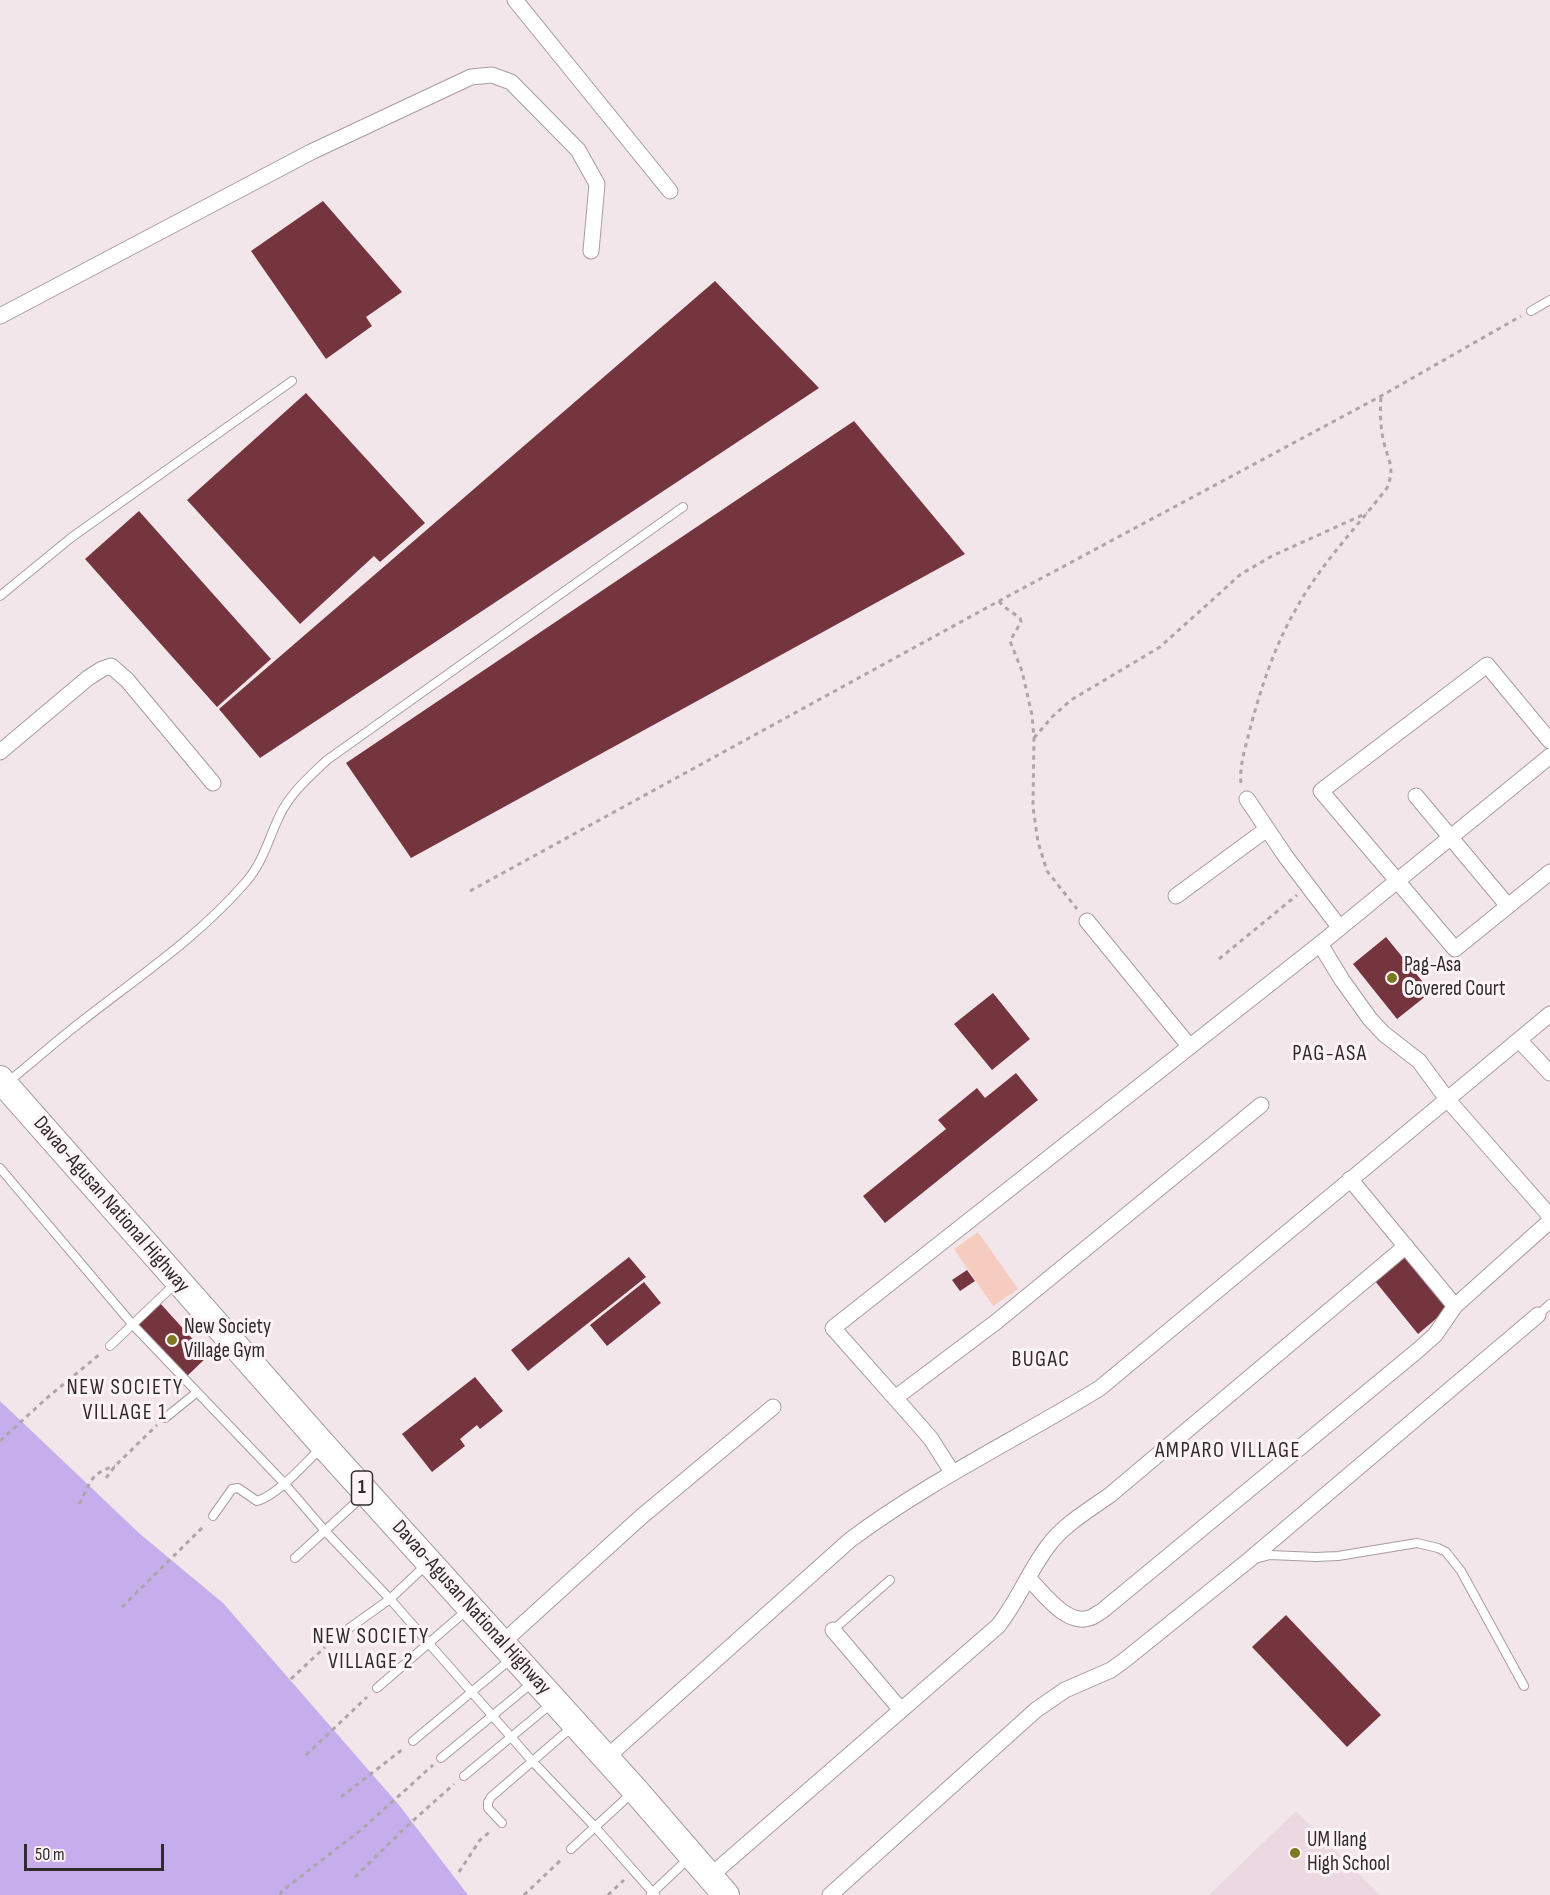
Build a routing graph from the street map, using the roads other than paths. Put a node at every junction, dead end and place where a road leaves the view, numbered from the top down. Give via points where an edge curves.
1 (515, 0) edge
2 (670, 191) dead end
3 (591, 251) dead end
4 (1550, 300) edge
5 (1531, 311) road end
6 (0, 316) edge
7 (292, 381) dead end
8 (683, 507) dead end
9 (0, 596) edge
10 (1550, 741) edge
11 (0, 752) edge
12 (1550, 756) edge
13 (213, 783) dead end
14 (1416, 796) dead end
15 (1247, 799) road end
16 (1267, 829) junction
17 (1451, 838) junction
18 (1550, 872) edge
19 (1398, 881) junction
20 (1176, 896) dead end
21 (1508, 906) junction
22 (1087, 921) road end
23 (1340, 928) junction
24 (1320, 944) junction
25 (1550, 1014) edge
26 (1519, 1040) junction
27 (1190, 1047) junction
28 (1550, 1073) edge
29 (2, 1084) edge
30 (1447, 1099) junction
31 (1261, 1105) dead end
32 (0, 1168) edge
33 (1350, 1179) junction
34 (1550, 1216) edge
35 (1550, 1221) edge
36 (1406, 1246) junction
37 (178, 1281) junction
38 (1455, 1306) junction
39 (1544, 1309) edge
40 (133, 1325) junction
41 (110, 1346) road end
42 (196, 1393) junction
43 (895, 1398) junction
44 (773, 1407) dead end
45 (165, 1418) road end
46 (324, 1446) junction
47 (952, 1472) junction
48 (284, 1483) junction
49 (367, 1493) junction
50 (213, 1516) road end
51 (326, 1532) junction
52 (296, 1558) dead end
53 (1249, 1560) junction
54 (429, 1562) junction
55 (1028, 1578) junction
56 (890, 1580) dead end
57 (390, 1599) junction
58 (471, 1607) junction
59 (833, 1629) joint
60 (334, 1639) road end
61 (429, 1644) junction
62 (509, 1650) junction
63 (536, 1680) junction
64 (1524, 1686) dead end
65 (377, 1688) road end
66 (473, 1692) junction
67 (555, 1701) junction
68 (901, 1710) junction
69 (492, 1716) junction
70 (575, 1723) junction
71 (511, 1736) junction
72 (413, 1741) road end
73 (441, 1758) road end
74 (606, 1758) junction
75 (533, 1762) junction
76 (464, 1776) road end
77 (635, 1790) junction
78 (502, 1823) road end
79 (595, 1827) junction
80 (571, 1849) road end
81 (692, 1856) junction
82 (717, 1886) edge
83 (653, 1894) edge
84 (830, 1895) edge

1 - 2 street
3 - 6 street via 597,184 578,150 511,82 492,75 471,77 310,152
4 - 5 lane
7 - 9 lane via 72,537
8 - 29 lane via 327,760 296,788 278,818 266,852 247,882 223,907 159,963
10 - 19 street via 1487,665 1321,791
11 - 13 street via 88,678 111,666
12 - 17 street
14 - 17 street
15 - 16 street
16 - 20 street
16 - 23 street
17 - 19 street
17 - 21 street
18 - 21 street
19 - 21 street via 1455,949
19 - 23 street
22 - 27 street
23 - 24 street
24 - 27 street
24 - 30 street via 1370,1019 1419,1061
25 - 26 street
26 - 28 street
26 - 30 street
27 - 43 street via 833,1328
29 - 37 highway, Davao-Agusan National Highway / 1
30 - 33 street
30 - 34 street
31 - 43 street via 996,1322
32 - 40 lane
33 - 36 street
33 - 47 street via 1100,1388
35 - 38 street
36 - 38 street
36 - 55 street via 1066,1528 1050,1543
37 - 40 lane
37 - 46 highway, Davao-Agusan National Highway / 1
38 - 55 street via 1435,1335 1390,1375 1102,1611 1080,1620 1070,1617
39 - 53 street
40 - 41 lane
40 - 42 lane
42 - 45 lane
42 - 48 lane
43 - 47 street via 931,1439
44 - 62 street via 641,1517
46 - 48 lane
46 - 49 highway, Davao-Agusan National Highway / 1
47 - 74 street via 850,1540
48 - 50 lane via 257,1501 235,1488
48 - 51 lane
49 - 51 lane
49 - 54 highway, Davao-Agusan National Highway / 1
51 - 52 lane
51 - 57 lane
53 - 64 lane via 1270,1555 1338,1556 1418,1543 1438,1548 1461,1571
53 - 84 street via 1111,1670 1065,1690 1036,1710
54 - 57 lane
54 - 58 highway, Davao-Agusan National Highway / 1
55 - 68 street via 998,1626
56 - 59 lane
57 - 60 lane
57 - 61 lane
58 - 61 lane
58 - 62 highway, Davao-Agusan National Highway / 1
59 - 68 street
61 - 65 lane
61 - 66 lane
62 - 63 highway, Davao-Agusan National Highway / 1
62 - 66 lane
63 - 67 highway, Davao-Agusan National Highway / 1
63 - 69 lane
66 - 69 lane
66 - 72 lane
67 - 70 highway, Davao-Agusan National Highway / 1
67 - 71 lane
68 - 82 street
69 - 71 lane
69 - 73 lane
70 - 74 highway, Davao-Agusan National Highway / 1
70 - 75 lane
71 - 75 lane
71 - 76 lane
74 - 77 highway, Davao-Agusan National Highway / 1
75 - 78 lane via 488,1802 488,1808
75 - 79 lane
77 - 79 lane
77 - 81 highway, Davao-Agusan National Highway / 1
79 - 80 lane
79 - 83 lane
81 - 82 highway, Davao-Agusan National Highway / 1
81 - 83 lane

